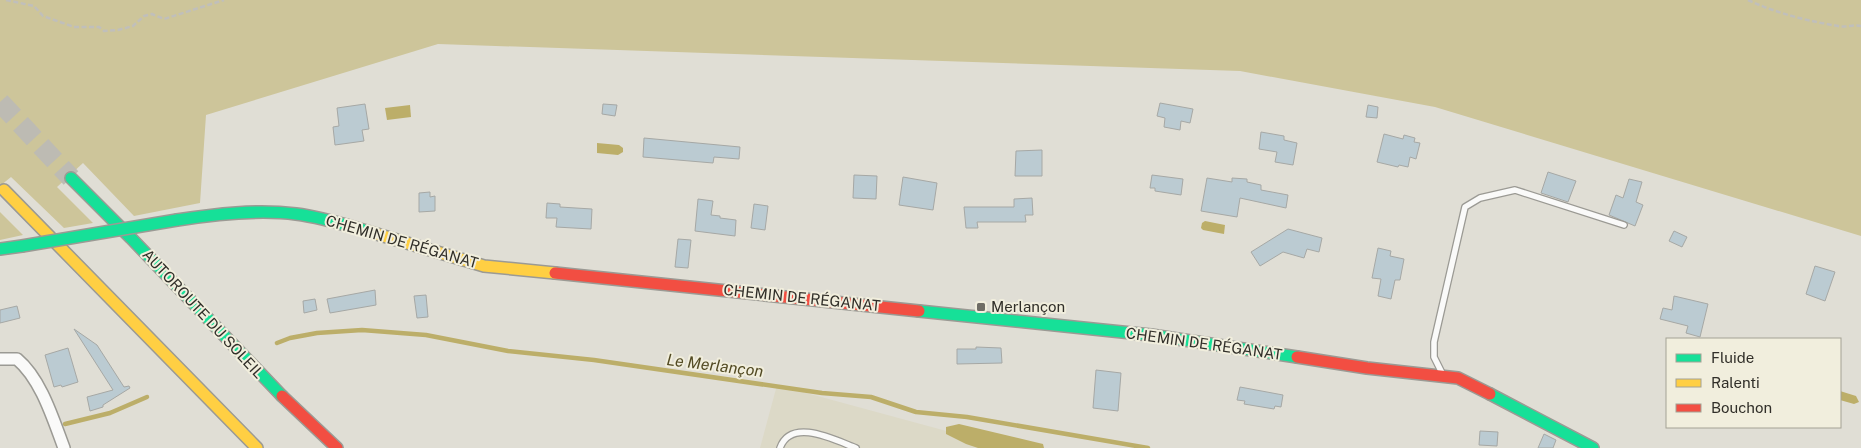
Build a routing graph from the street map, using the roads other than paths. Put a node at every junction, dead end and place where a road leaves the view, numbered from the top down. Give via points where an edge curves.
1 (71, 178) tunnel mouth
2 (4, 190) dead end
3 (1624, 225) dead end
4 (0, 250) edge
5 (0, 360) edge
6 (1444, 376) junction
7 (64, 448) edge
8 (257, 448) edge
9 (337, 448) edge
10 (780, 448) edge
11 (856, 448) edge
12 (1593, 448) edge

1 - 9 main road, AUTOROUTE DU SOLEIL via 276,390
2 - 8 main road
3 - 6 lane via 1515,190 1480,198 1466,207 1434,342 1434,357
4 - 6 main road, CHEMIN DE RÉGANAT, bridge via 216,215 295,214 335,222 484,266 1151,335 1367,368
5 - 7 street via 17,359 26,366 49,408
6 - 12 main road, CHEMIN DE RÉGANAT via 1458,378
10 - 11 lane via 790,435 801,432 813,432

